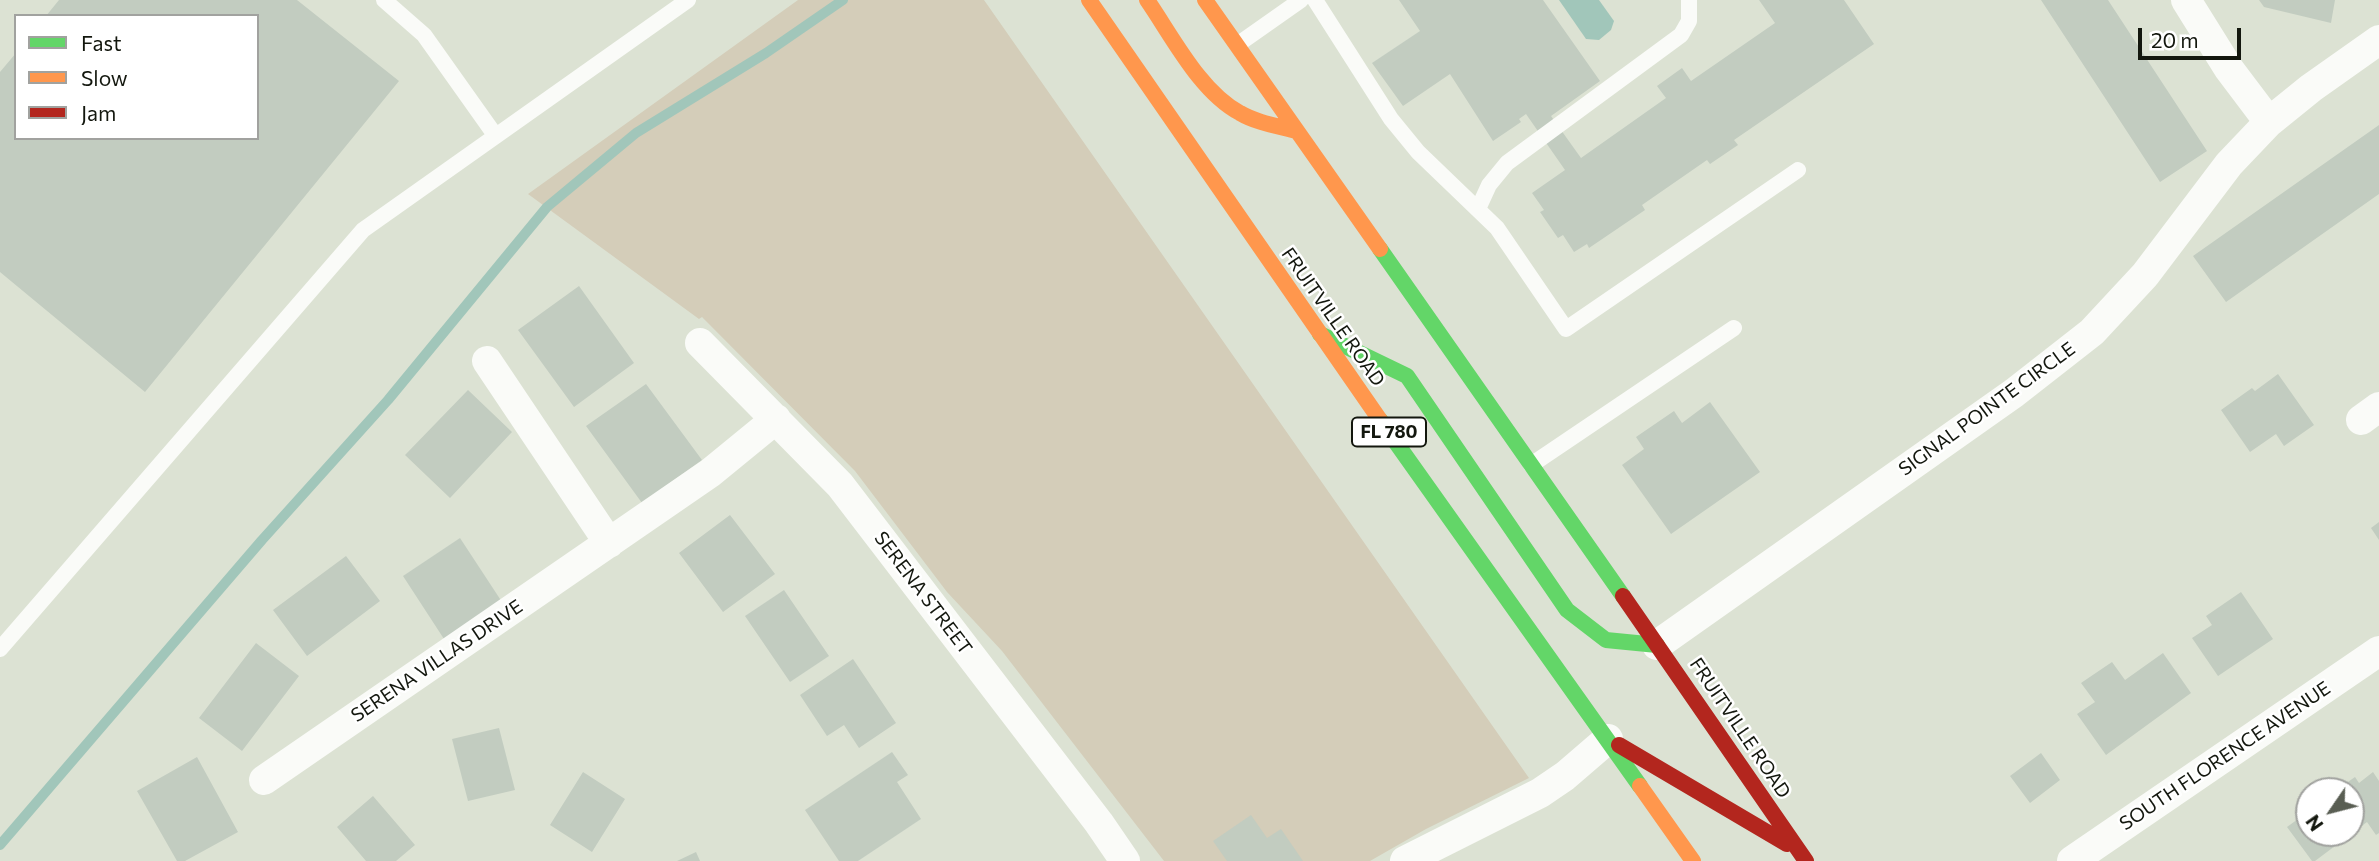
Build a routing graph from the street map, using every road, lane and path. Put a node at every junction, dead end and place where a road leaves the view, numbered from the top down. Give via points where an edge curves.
1 (384, 0) edge
2 (688, 0) edge
3 (1089, 0) edge
4 (1147, 0) edge
5 (1205, 0) edge
6 (1301, 0) edge
7 (1315, 0) edge
8 (1689, 0) edge
9 (2186, 0) edge
10 (2379, 40) edge
11 (1236, 45) junction
12 (2269, 122) junction
13 (1297, 131) junction
14 (495, 135) junction
15 (1798, 170) dead end
16 (1478, 209) junction
17 (1734, 328) dead end
18 (1318, 333) junction
19 (700, 343) dead end
20 (487, 361) dead end
21 (776, 419) junction
22 (1531, 466) junction
23 (609, 543) junction
24 (1657, 645) junction
25 (0, 649) edge
26 (2379, 651) edge
27 (1608, 739) junction
28 (264, 780) dead end
29 (1802, 856) edge
30 (1125, 861) edge
31 (1405, 861) edge
32 (1693, 861) edge
33 (2072, 861) edge

1 - 14 lane via 424,36
2 - 14 lane
3 - 18 main road, FRUITVILLE ROAD / FL 780
4 - 13 main road via 1225,104 1247,116
5 - 11 main road, FRUITVILLE ROAD
6 - 11 lane
7 - 16 lane via 1391,119 1418,152
8 - 16 lane via 1689,21 1681,35 1507,163
9 - 12 street
10 - 12 street, SIGNAL POINTE CIRCLE
11 - 13 main road, FRUITVILLE ROAD
12 - 24 street, SIGNAL POINTE CIRCLE via 2229,164 2145,275 2092,332 2014,393
13 - 22 main road, FRUITVILLE ROAD
14 - 25 lane via 363,230
15 - 16 lane via 1566,329 1497,228
17 - 22 lane
18 - 24 main road via 1407,376 1567,610 1606,640
18 - 27 main road, FRUITVILLE ROAD / FL 780
19 - 21 street, SERENA STREET
20 - 23 street
21 - 23 street, SERENA VILLAS DRIVE via 710,473
21 - 30 street, SERENA STREET via 840,485
22 - 24 main road, FRUITVILLE ROAD
23 - 28 street, SERENA VILLAS DRIVE
24 - 29 main road, FRUITVILLE ROAD
26 - 33 street, SOUTH FLORENCE AVENUE
27 - 29 main road
27 - 31 street via 1540,793
27 - 32 main road, FRUITVILLE ROAD / FL 780

